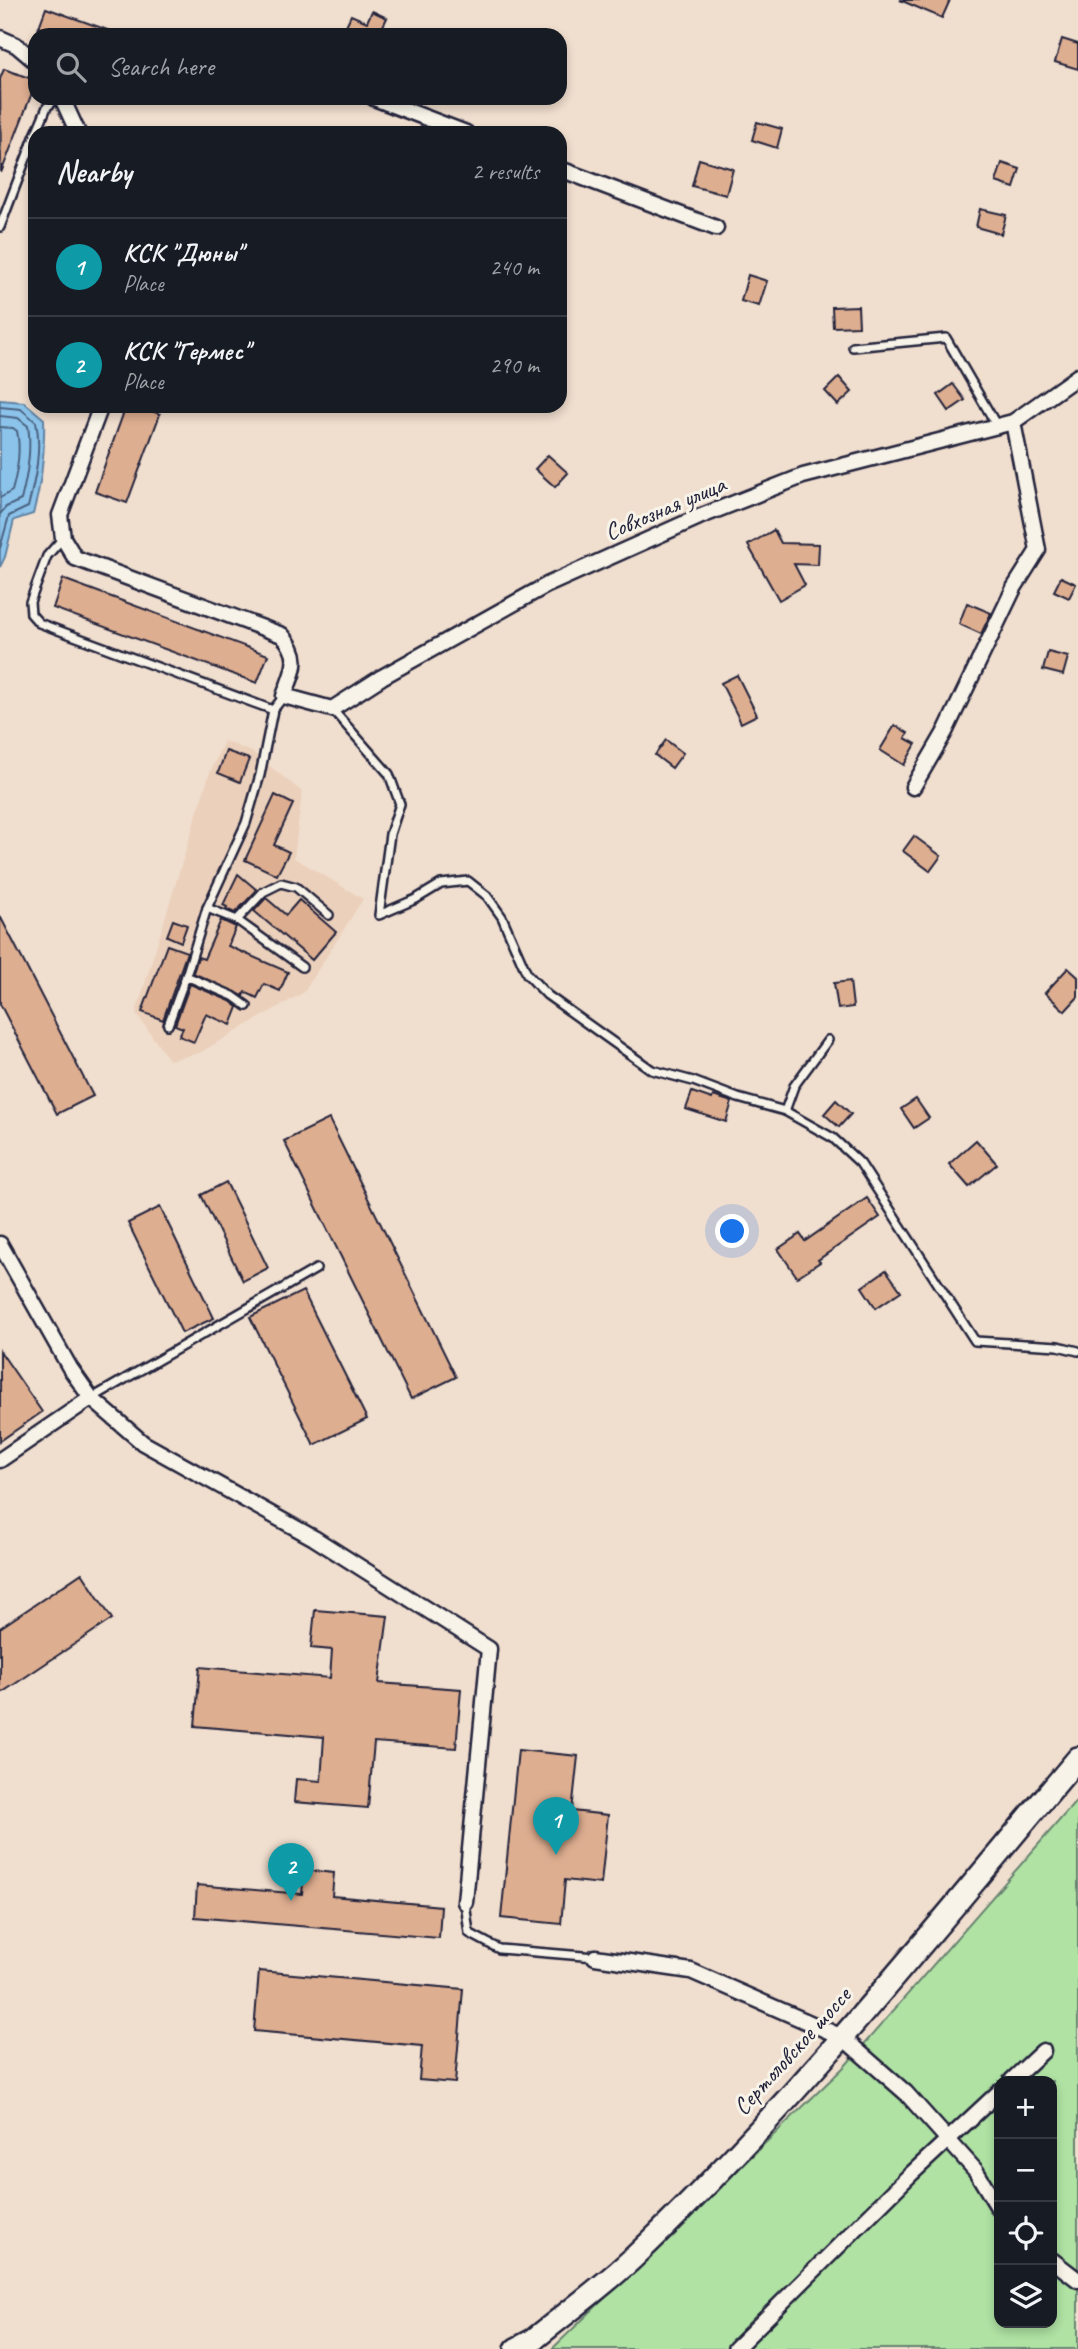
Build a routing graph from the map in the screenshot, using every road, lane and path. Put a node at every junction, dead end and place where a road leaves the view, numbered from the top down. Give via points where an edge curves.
1 (0, 38) edge
2 (28, 55) edge
3 (50, 105) edge
4 (64, 105) edge
5 (392, 105) edge
6 (39, 126) edge
7 (74, 126) edge
8 (448, 126) edge
9 (28, 153) edge
10 (567, 172) edge
11 (0, 227) edge
12 (716, 228) dead end
13 (853, 347) dead end
14 (1078, 376) edge
15 (98, 413) edge
16 (1013, 422) junction
17 (997, 426) junction
18 (63, 538) junction
19 (284, 696) junction
20 (332, 709) junction
21 (273, 710) junction
22 (913, 787) dead end
23 (207, 908) junction
24 (329, 915) dead end
25 (237, 920) junction
26 (302, 967) dead end
27 (186, 976) junction
28 (247, 1006) dead end
29 (168, 1025) dead end
30 (828, 1040) dead end
31 (785, 1111) junction
32 (0, 1244) edge
33 (316, 1269) dead end
34 (1078, 1352) edge
35 (91, 1398) junction
36 (0, 1460) edge
37 (1078, 1758) edge
38 (465, 1902) joint
39 (595, 1957) joint
40 (842, 2037) junction
41 (1042, 2051) dead end
42 (1016, 2076) edge
43 (994, 2097) edge
44 (948, 2141) junction
45 (995, 2202) edge
46 (1057, 2264) edge
47 (1078, 2280) edge
48 (516, 2349) edge
49 (735, 2349) edge

1 - 2 street
3 - 6 lane
4 - 7 street
5 - 8 street
9 - 11 lane
10 - 12 street
13 - 17 lane via 946,338
14 - 16 street, Совхозная улица
15 - 18 street via 60,515
16 - 17 street, Совхозная улица
16 - 22 street via 1038,550 1014,588 945,732
17 - 20 street, Совхозная улица via 803,476 699,517 547,585
18 - 19 street via 75,558 282,635 293,646 296,664
18 - 21 lane via 47,556 30,602 31,614 39,623
19 - 20 street
19 - 21 lane
20 - 31 lane via 389,774 400,804 390,834 379,915 441,884 468,881 487,896 502,917 527,974 547,995 652,1070
21 - 23 lane via 246,823
23 - 25 lane
23 - 27 lane
24 - 25 lane via 296,887 281,883 263,892
25 - 26 lane
27 - 28 lane
27 - 29 lane
30 - 31 lane via 794,1086
31 - 34 lane via 833,1138 860,1163 975,1341 1058,1346
32 - 35 street via 69,1368
33 - 35 lane
35 - 36 street
35 - 38 street via 143,1443 314,1538 489,1649
37 - 40 main road, Сертоловское шоссе
38 - 39 lane via 469,1933 499,1949
39 - 40 street via 691,1971
40 - 44 street via 906,2093
40 - 48 main road, Сертоловское шоссе via 711,2181 629,2262
41 - 42 street
43 - 44 street
44 - 45 street via 976,2171
44 - 49 street
46 - 47 street

